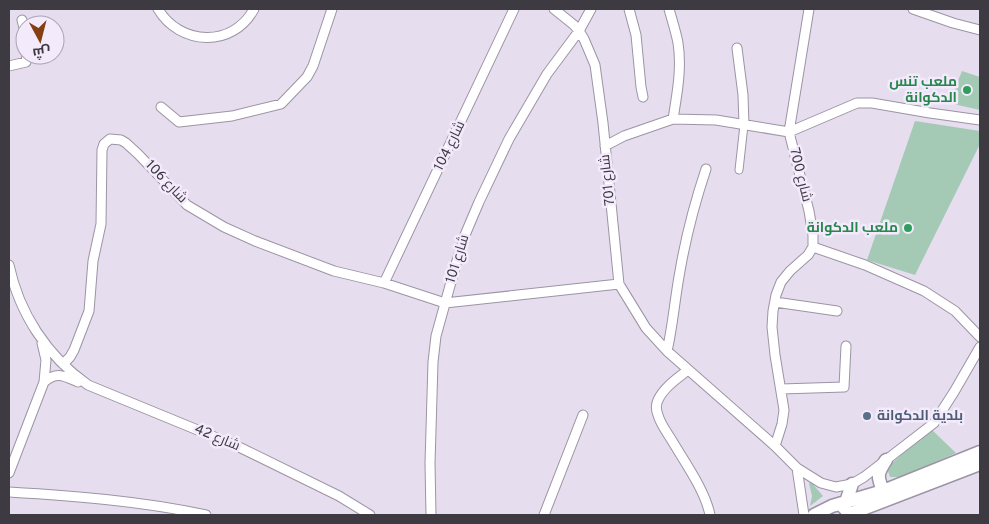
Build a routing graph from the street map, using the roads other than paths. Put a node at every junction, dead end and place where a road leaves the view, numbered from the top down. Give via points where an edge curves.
1 (158, 9) edge
2 (254, 9) edge
3 (332, 9) edge
4 (514, 9) edge
5 (554, 9) edge
6 (591, 9) edge
7 (629, 9) edge
8 (669, 9) edge
9 (809, 9) edge
10 (912, 9) edge
11 (980, 30) edge
12 (579, 31) junction
13 (737, 48) dead end
14 (643, 97) dead end
15 (161, 107) dead end
16 (673, 118) junction
17 (980, 120) edge
18 (744, 125) junction
19 (789, 132) junction
20 (605, 146) junction
21 (706, 169) dead end
22 (739, 170) dead end
23 (813, 247) junction
24 (9, 267) edge
25 (384, 283) junction
26 (619, 284) junction
27 (775, 302) junction
28 (445, 303) junction
29 (837, 311) dead end
30 (980, 337) edge
31 (40, 338) junction
32 (846, 346) dead end
33 (980, 347) edge
34 (667, 351) junction
35 (63, 364) junction
36 (688, 370) junction
37 (44, 382) junction
38 (88, 385) junction
39 (781, 389) junction
40 (583, 416) dead end
41 (775, 446) junction
42 (980, 452) edge
43 (886, 460) junction
44 (980, 464) edge
45 (797, 468) junction
46 (9, 473) edge
47 (852, 484) junction
48 (883, 491) junction
49 (9, 492) edge
50 (847, 502) junction
51 (168, 512) edge
52 (206, 515) edge
53 (370, 515) edge
54 (432, 515) edge
55 (544, 515) edge
56 (710, 515) edge
57 (804, 515) edge
58 (814, 515) edge
59 (842, 515) edge
60 (847, 515) edge

1 - 2 street via 180,31 206,37 232,32
3 - 15 street via 313,66 282,104 232,116 178,122
4 - 25 street, شارع 104
5 - 12 street
6 - 12 street, شارع 101
7 - 14 street via 636,35
8 - 16 street via 680,64
9 - 19 street, شارع 700
10 - 11 street
12 - 20 street via 595,65
12 - 28 street, شارع 101 via 547,74 497,161 465,235
13 - 18 street
16 - 18 street, شارع 701
16 - 20 street, شارع 701
17 - 19 street via 857,103
18 - 19 street, شارع 701
18 - 22 street
19 - 23 street, شارع 700 via 809,210
20 - 26 street, شارع 701
21 - 34 street via 680,269
23 - 27 street via 781,282
23 - 30 street via 924,291 955,311
24 - 31 street via 15,290
25 - 28 street, شارع 106
25 - 35 street, شارع 106 via 334,271 224,227 187,205 126,143 110,139 102,150 101,224 93,261 89,310 74,350
26 - 28 street
26 - 34 street, شارع 701 via 646,328
27 - 29 street
27 - 39 street via 772,327
28 - 54 street, شارع 101 via 433,362
31 - 35 street, شارع 42
31 - 37 street via 46,360
32 - 39 street via 844,387
33 - 43 street via 934,423
34 - 36 street, شارع 701
35 - 38 street, شارع 42
36 - 41 street, شارع 701
36 - 56 street via 662,393 656,406
37 - 38 street via 58,375
37 - 46 street
38 - 53 street, شارع 42 via 239,447 339,496
39 - 41 street via 784,410
40 - 55 street
41 - 45 street, شارع 701
42 - 48 main road
43 - 47 street
43 - 48 main road via 878,479
44 - 60 main road
45 - 47 street, شارع 701 via 826,485
45 - 57 street
47 - 50 main road
48 - 50 main road
49 - 51 street via 106,500
50 - 58 main road
50 - 59 main road
51 - 52 street

